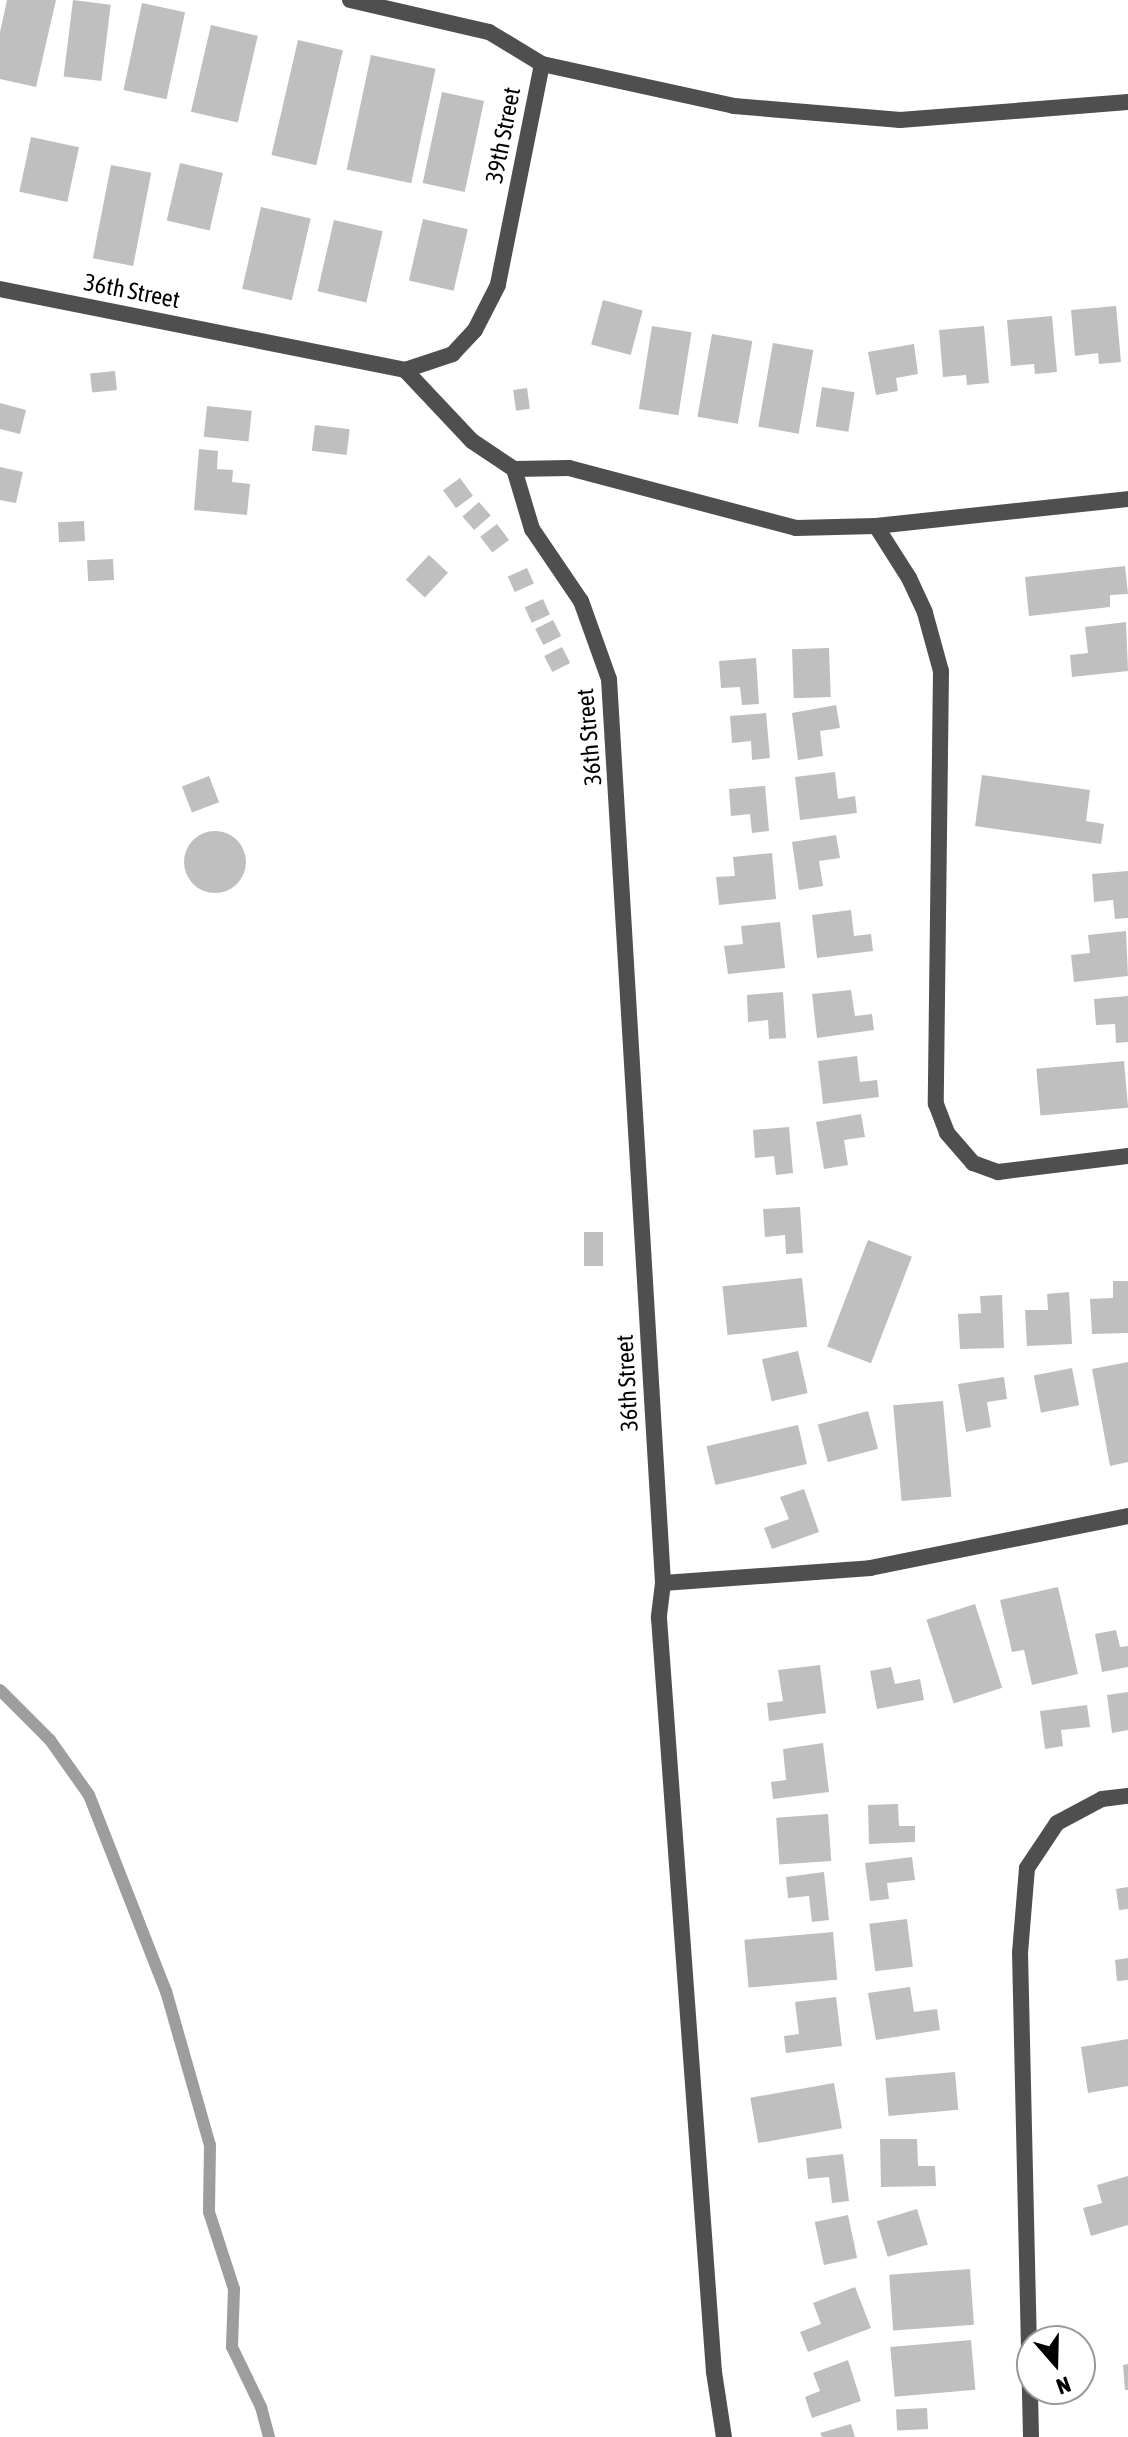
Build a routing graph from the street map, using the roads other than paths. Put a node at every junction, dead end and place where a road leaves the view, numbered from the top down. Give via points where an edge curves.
1 (350, 0) edge
2 (542, 64) junction
3 (1128, 102) edge
4 (0, 289) edge
5 (405, 370) junction
6 (514, 469) junction
7 (1128, 499) edge
8 (876, 526) junction
9 (1128, 1156) edge
10 (1128, 1516) edge
11 (663, 1583) junction
12 (1128, 1796) edge
13 (724, 2437) edge
14 (1031, 2437) edge

1 - 2 street, 39th Street via 489,32
2 - 3 street via 734,106 900,120
2 - 5 street, 39th Street via 498,285 475,330 453,354
4 - 5 street, 36th Street
5 - 6 street via 472,441
6 - 8 street via 569,468 796,528
6 - 11 street, 36th Street via 532,529 581,601 609,679
7 - 8 street
8 - 9 street via 925,613 941,671 936,1104 947,1133 973,1163 998,1172
10 - 11 street via 870,1568
11 - 13 street, 36th Street via 659,1618 714,2372
12 - 14 street via 1102,1799 1057,1823 1027,1868 1020,1953

